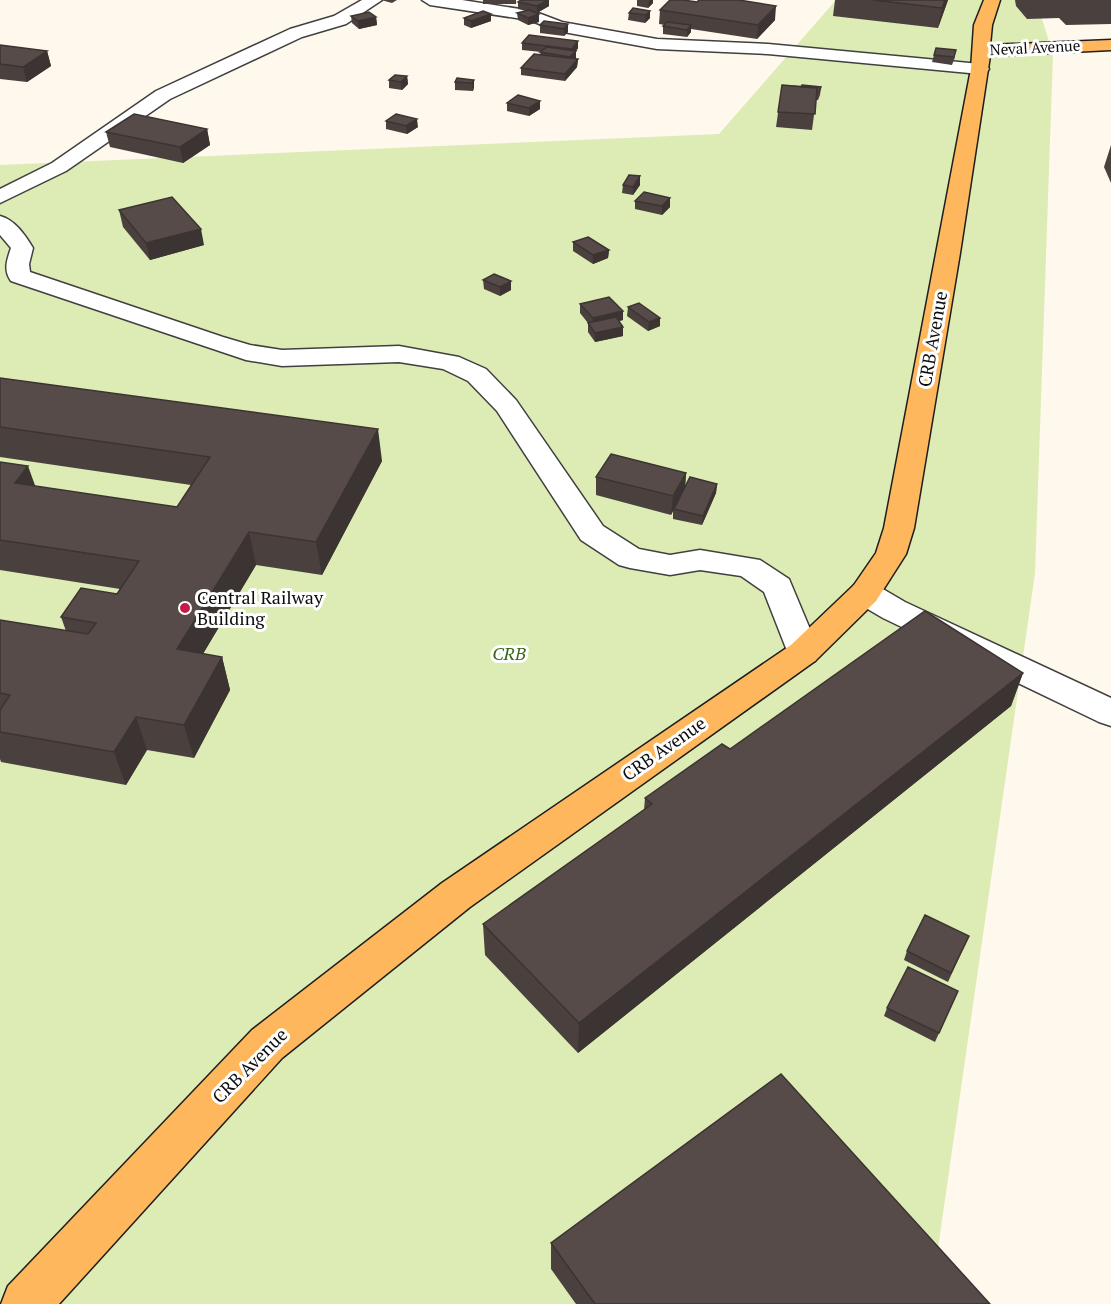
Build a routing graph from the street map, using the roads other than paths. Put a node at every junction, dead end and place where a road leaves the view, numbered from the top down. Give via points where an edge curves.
1 (374, 0) edge
2 (430, 0) edge
3 (987, 31) edge
4 (775, 34) dead end
5 (1111, 45) edge
6 (1088, 46) junction
7 (0, 197) edge
8 (0, 223) edge
9 (865, 593) junction
10 (803, 653) junction
11 (1111, 713) edge
12 (26, 1304) edge

1 - 7 street via 340,20 296,33 163,95 59,166
2 - 3 street via 533,16 558,26 657,44 768,49
3 - 4 street
3 - 6 main road, Neval Avenue
3 - 6 main road, Neval Avenue
3 - 9 main road, CRB Avenue via 899,528 891,554
5 - 6 main road, Neval Avenue
8 - 10 street via 22,248 17,264 19,276 214,342 282,358 399,354 450,362 477,375 507,406 592,533 630,558 670,565 700,560 749,567 778,586
9 - 10 main road, CRB Avenue
9 - 11 street
10 - 12 main road, CRB Avenue via 456,895 267,1044

